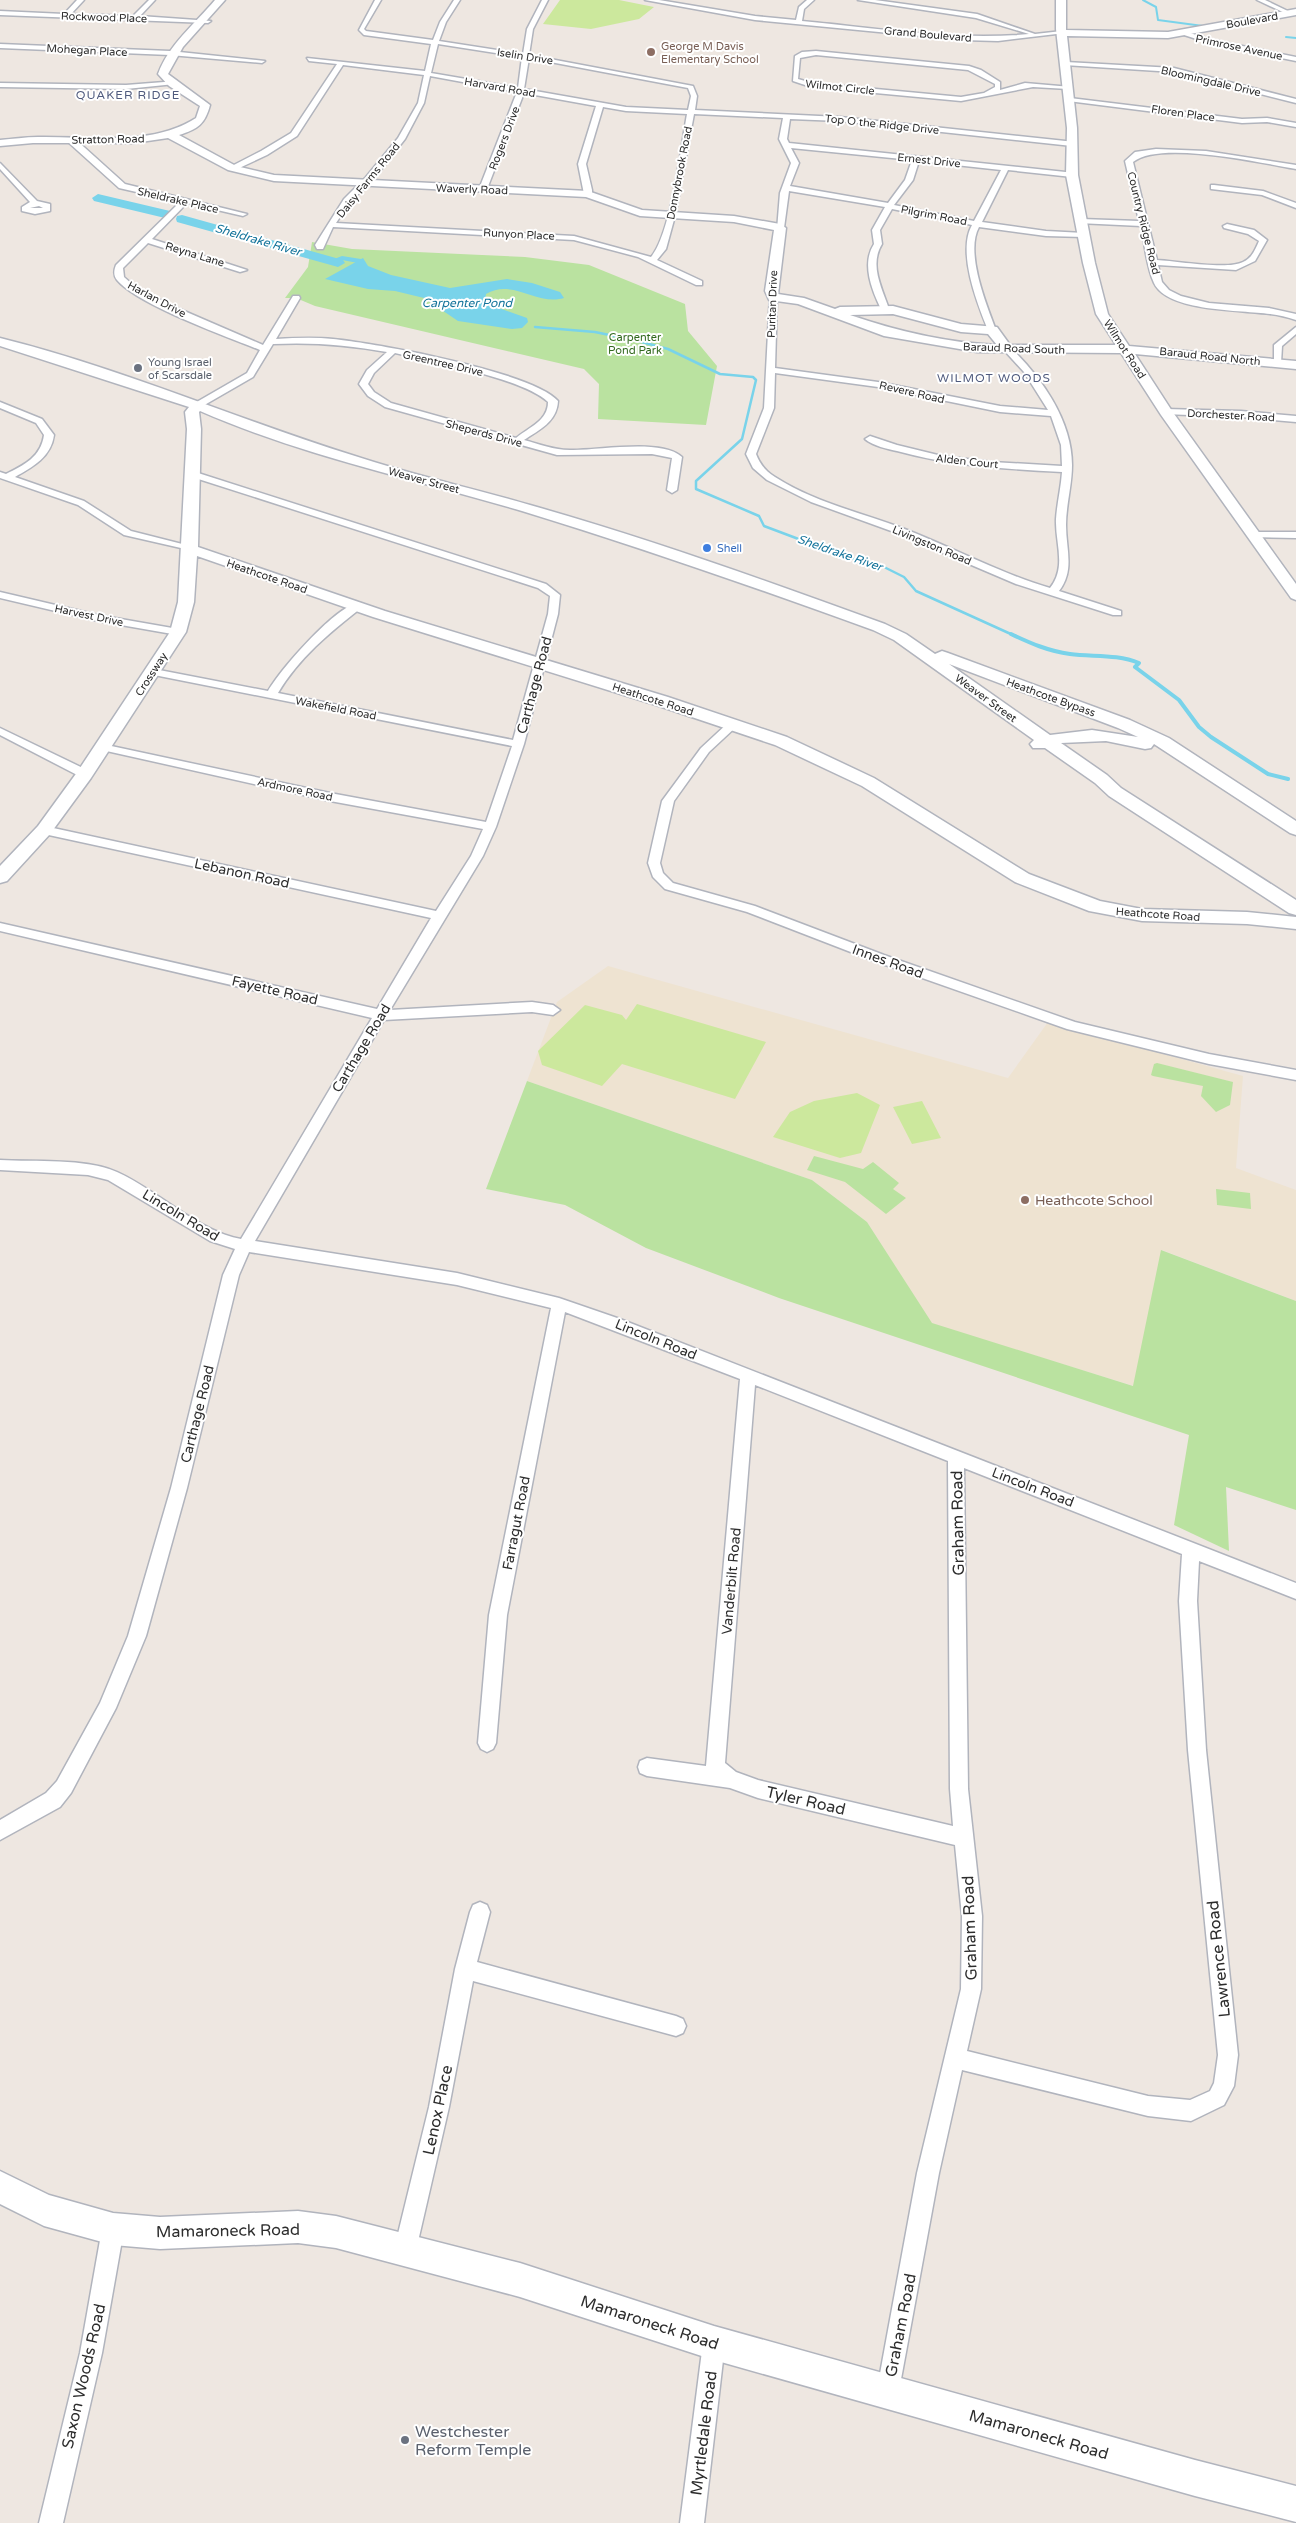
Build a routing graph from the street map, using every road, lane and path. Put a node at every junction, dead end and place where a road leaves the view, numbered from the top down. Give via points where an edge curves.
1 (81, 0) edge
2 (152, 0) edge
3 (220, 0) edge
4 (378, 0) edge
5 (457, 0) edge
6 (545, 0) edge
7 (648, 0) edge
8 (811, 0) edge
9 (861, 0) edge
10 (1061, 0) edge
11 (1260, 0) edge
12 (713, 4) dead end
13 (1, 10) edge
14 (703, 11) junction
15 (1292, 13) edge
16 (66, 16) junction
17 (134, 19) junction
18 (206, 19) junction
19 (798, 22) junction
20 (1209, 28) joint
21 (206, 32) dead end
22 (1062, 33) junction
23 (1183, 33) junction
24 (1036, 35) junction
25 (435, 42) junction
26 (197, 45) dead end
27 (0, 46) edge
28 (174, 54) junction
29 (188, 55) junction
30 (526, 56) junction
31 (309, 59) dead end
32 (1296, 59) edge
33 (262, 61) dead end
34 (340, 63) junction
35 (1066, 64) junction
36 (428, 74) junction
37 (993, 78) junction
38 (172, 82) junction
39 (0, 84) edge
40 (687, 85) joint
41 (1035, 86) junction
42 (1068, 87) junction
43 (520, 90) junction
44 (988, 94) junction
45 (1070, 100) junction
46 (1296, 101) edge
47 (600, 105) junction
48 (691, 113) junction
49 (787, 117) junction
50 (1296, 125) edge
51 (170, 134) junction
52 (71, 140) junction
53 (0, 143) edge
54 (1072, 144) junction
55 (785, 145) junction
56 (916, 158) junction
57 (0, 166) edge
58 (1296, 167) edge
59 (232, 168) junction
60 (1005, 168) junction
61 (1072, 175) junction
62 (362, 184) junction
63 (1214, 187) dead end
64 (786, 188) junction
65 (483, 190) junction
66 (588, 194) junction
67 (186, 200) junction
68 (36, 204) dead end
69 (890, 206) junction
70 (1296, 206) edge
71 (243, 214) dead end
72 (671, 216) junction
73 (1081, 221) junction
74 (976, 223) junction
75 (1143, 224) junction
76 (331, 225) junction
77 (1227, 226) dead end
78 (780, 228) junction
79 (1084, 235) junction
80 (147, 240) junction
81 (320, 247) dead end
82 (652, 260) junction
83 (1153, 262) junction
84 (243, 270) dead end
85 (699, 283) dead end
86 (773, 297) junction
87 (296, 298) dead end
88 (819, 307) junction
89 (885, 309) junction
90 (1296, 317) edge
91 (992, 330) junction
92 (1296, 330) edge
93 (0, 342) edge
94 (267, 346) junction
95 (1006, 348) junction
96 (1124, 349) junction
97 (392, 352) junction
98 (1277, 363) junction
99 (1296, 365) edge
100 (771, 370) junction
101 (0, 405) edge
102 (198, 406) junction
103 (1166, 412) junction
104 (1053, 413) junction
105 (1296, 419) edge
106 (237, 422) junction
107 (194, 429) junction
108 (870, 439) dead end
109 (517, 441) junction
110 (753, 463) joint
111 (1067, 469) junction
112 (192, 474) junction
113 (3, 476) edge
114 (672, 490) dead end
115 (1252, 535) junction
116 (1296, 535) edge
117 (190, 549) junction
118 (1053, 592) junction
119 (0, 595) edge
120 (1296, 595) edge
121 (357, 606) junction
122 (1117, 613) dead end
123 (849, 616) junction
124 (178, 632) junction
125 (900, 637) junction
126 (540, 664) junction
127 (154, 672) junction
128 (271, 695) junction
129 (1063, 701) junction
130 (733, 724) junction
131 (0, 731) edge
132 (1069, 736) junction
133 (1041, 743) junction
134 (518, 744) junction
135 (102, 747) junction
136 (1197, 764) junction
137 (86, 774) junction
138 (490, 827) junction
139 (1296, 829) edge
140 (44, 830) junction
141 (0, 877) edge
142 (1262, 888) junction
143 (1296, 909) edge
144 (439, 916) junction
145 (1247, 918) junction
146 (1296, 923) edge
147 (0, 927) edge
148 (553, 1010) dead end
149 (381, 1015) junction
150 (1296, 1075) edge
151 (0, 1165) edge
152 (245, 1244) junction
153 (559, 1304) junction
154 (748, 1376) junction
155 (956, 1457) junction
156 (1191, 1549) junction
157 (1296, 1591) edge
158 (487, 1743) dead end
159 (647, 1767) dead end
160 (730, 1779) junction
161 (0, 1831) edge
162 (964, 1838) junction
163 (480, 1912) dead end
164 (465, 1969) junction
165 (676, 2026) dead end
166 (956, 2058) junction
167 (0, 2187) edge
168 (113, 2229) junction
169 (405, 2250) junction
170 (714, 2343) junction
171 (888, 2390) junction
172 (1296, 2504) edge
173 (51, 2523) edge
174 (692, 2523) edge

1 - 16 street
2 - 17 street
3 - 18 street
4 - 25 street, Iselin Drive via 363,25 362,33
5 - 25 street, Daisy Farms Road
6 - 30 street, Rogers Drive via 530,29
7 - 14 street, Grand Boulevard
8 - 19 street via 801,8
9 - 24 street via 977,16
10 - 22 street, Wilmot Road
11 - 15 street
12 - 14 street
13 - 16 street, Rockwood Place
14 - 19 street, Grand Boulevard
15 - 20 street, Boulevard
16 - 17 street, Rockwood Place
17 - 18 street, Rockwood Place
18 - 21 street via 209,26
18 - 28 street
19 - 24 street, Grand Boulevard via 986,39
20 - 23 street, Grand Boulevard
22 - 23 street, Grand Boulevard via 1142,36
22 - 24 street, Grand Boulevard
22 - 35 street, Wilmot Road
23 - 32 street, Primrose Avenue
25 - 30 street, Iselin Drive
25 - 36 street, Daisy Farms Road
26 - 29 street
27 - 28 street, Mohegan Place
28 - 29 street, Mohegan Place
28 - 38 street via 163,74
29 - 33 street, Mohegan Place
29 - 38 street via 174,70
30 - 40 street, Iselin Drive
30 - 43 street, Rogers Drive
31 - 34 street, Harvard Road
34 - 36 street, Harvard Road
34 - 59 street via 294,134 264,154
35 - 42 street, Wilmot Road
35 - 46 street, Bloomingdale Drive via 1169,69
36 - 43 street, Harvard Road
36 - 62 street, Daisy Farms Road via 421,102 410,125 369,180
37 - 41 street, Wilmot Circle
37 - 44 street via 999,86
37 - 44 street, Wilmot Circle via 976,70 961,68 816,53 797,57 795,80 804,84 957,99
38 - 39 street via 126,87
38 - 51 street, Stratton Road via 200,100 206,110 194,124
40 - 48 street, Donnybrook Road via 694,90
41 - 42 street, Wilmot Circle
41 - 44 street, Wilmot Circle
42 - 45 street, Wilmot Road
43 - 47 street, Harvard Road
43 - 65 street, Rogers Drive
45 - 50 street, Floren Place
45 - 54 street, Wilmot Road
47 - 48 street, Harvard Road
47 - 66 street via 582,164
48 - 49 street, Top O the Ridge Drive
48 - 72 street, Donnybrook Road
49 - 54 street, Top O the Ridge Drive via 840,119
49 - 55 street, Puritan Drive
51 - 52 street, Stratton Road via 126,141
51 - 59 street, Waverly Road
52 - 53 street, Stratton Road
52 - 67 street, Sheldrake Place via 122,186
54 - 61 street, Wilmot Road
55 - 56 street, Ernest Drive
55 - 64 street, Puritan Drive via 795,163
56 - 60 street, Ernest Drive
56 - 69 street via 909,180
57 - 68 street
58 - 75 street, Country Ridge Road via 1170,150 1137,153 1128,161
59 - 62 street, Waverly Road via 274,178
60 - 61 street, Ernest Drive
60 - 74 street
61 - 73 street, Wilmot Road
62 - 65 street, Waverly Road
62 - 76 street, Daisy Farms Road
63 - 70 street via 1263,193
64 - 69 street, Pilgrim Road
64 - 78 street, Puritan Drive
65 - 66 street, Waverly Road
66 - 72 street, Waverly Road via 634,212
67 - 71 street, Sheldrake Place
67 - 80 street, Harlan Drive
69 - 74 street, Pilgrim Road
69 - 89 street via 879,220 876,230 878,244 873,252 872,273
72 - 78 street, Waverly Road via 734,219
72 - 82 street, Donnybrook Road via 662,249
73 - 75 street
73 - 79 street, Wilmot Road
74 - 79 street, Pilgrim Road via 1033,232
74 - 91 street via 969,253 980,301
75 - 83 street, Country Ridge Road
76 - 81 street, Daisy Farms Road via 318,245
76 - 82 street, Runyon Place via 552,235 598,242
77 - 83 street via 1251,232 1263,240 1251,262 1228,268
78 - 86 street, Puritan Drive via 771,291
79 - 96 street, Wilmot Road via 1102,314
80 - 84 street, Reyna Lane
80 - 94 street, Harlan Drive via 119,267 120,278 151,298
82 - 85 street, Runyon Place
83 - 90 street, Country Ridge Road via 1161,288 1180,299
86 - 88 street, Baraud Road South
86 - 100 street, Puritan Drive
87 - 94 street
88 - 89 street, Baraud Road South via 849,311
88 - 95 street, Baraud Road South via 895,334 977,348
89 - 91 street, Baraud Road South via 960,328
91 - 95 street
92 - 98 street via 1278,345
93 - 102 street, Weaver Street
94 - 97 street, Greentree Drive via 287,340 342,342
94 - 102 street via 245,380
95 - 96 street, Baraud Road South
95 - 104 street via 1018,358
96 - 98 street, Baraud Road North
96 - 103 street, Wilmot Road
97 - 109 street, Sheperds Drive via 364,379 366,389 380,401
97 - 109 street, Greentree Drive via 513,380 543,392 553,401 552,412 541,425
98 - 99 street, Baraud Road North
100 - 104 street, Revere Road via 853,379 987,409
100 - 110 street, Puritan Drive via 769,408 752,449
101 - 113 street via 39,420 50,436 50,443 38,459
102 - 106 street, Weaver Street
102 - 107 street, Crossway via 192,412
103 - 105 street, Dorchester Road
103 - 115 street, Wilmot Road
104 - 111 street via 1064,435
106 - 107 street via 213,422
106 - 123 street, Weaver Street via 352,460 588,527 714,567
107 - 112 street, Crossway
108 - 111 street, Alden Court via 927,457
109 - 114 street, Sheperds Drive via 567,454 659,452 677,457
110 - 118 street, Livingston Road via 771,478 808,498 896,529 995,572
111 - 118 street via 1061,511 1066,569 1064,580
112 - 117 street, Crossway
112 - 126 street, Carthage Road via 547,589 555,595
113 - 117 street, Heathcote Road via 81,503 128,533
115 - 116 street
115 - 120 street, Wilmot Road
117 - 121 street, Heathcote Road
117 - 124 street, Crossway via 186,602
118 - 122 street, Livingston Road
119 - 124 street, Harvest Drive via 98,618
121 - 126 street, Heathcote Road
121 - 128 street via 303,652
123 - 125 street, Weaver Street
123 - 133 street, Weaver Street
124 - 127 street, Crossway
125 - 129 street, Heathcote Bypass via 956,662
125 - 133 street, Weaver Street
126 - 130 street, Heathcote Road
126 - 134 street, Carthage Road
127 - 128 street, Wakefield Road
127 - 135 street, Crossway
128 - 134 street, Wakefield Road
129 - 132 street via 1082,712 1087,721 1084,730
129 - 136 street, Heathcote Bypass via 1163,742
130 - 145 street, Heathcote Road via 806,752 868,782 1022,878 1046,889 1120,912
130 - 150 street, Innes Road via 705,750 668,801 654,863 657,874 669,886 751,909 1072,1026 1209,1059
131 - 137 street
132 - 133 street, Heathcote Bypass
132 - 136 street, Heathcote Bypass via 1101,736 1136,742
133 - 142 street, Weaver Street via 1094,783 1115,792
134 - 138 street, Carthage Road
135 - 137 street, Crossway
135 - 138 street, Ardmore Road via 330,797
136 - 139 street, Heathcote Bypass
137 - 140 street, Crossway
138 - 144 street, Carthage Road via 477,856
140 - 141 street, Crossway
140 - 144 street, Lebanon Road
142 - 143 street, Weaver Street
142 - 145 street via 1268,904 1262,912
144 - 149 street, Carthage Road
145 - 146 street, Heathcote Road
147 - 149 street, Fayette Road
148 - 149 street, Fayette Road via 532,1007
149 - 152 street, Carthage Road
151 - 152 street, Lincoln Road via 88,1170 112,1176 215,1237
152 - 153 street, Lincoln Road via 457,1279
152 - 161 street, Carthage Road via 230,1275 178,1488 137,1636 107,1708 64,1787 53,1800
153 - 154 street, Lincoln Road
153 - 158 street, Farragut Road via 498,1615
154 - 155 street, Lincoln Road
154 - 160 street, Vanderbilt Road via 715,1766
155 - 156 street, Lincoln Road
155 - 162 street, Graham Road via 959,1789
156 - 157 street, Lincoln Road
156 - 166 street, Lawrence Road via 1188,1601 1197,1750 1228,2055 1224,2086 1217,2098 1191,2111 1148,2106
159 - 160 street, Tyler Road
160 - 162 street, Tyler Road via 758,1789
162 - 166 street, Graham Road via 973,1957 971,1989
163 - 164 street, Lenox Place
164 - 165 street
164 - 169 street, Lenox Place via 439,2108
166 - 171 street, Graham Road via 928,2173
167 - 168 street, Mamaroneck Road via 44,2210
168 - 169 street, Mamaroneck Road via 160,2233 298,2227 336,2232
168 - 173 street, Saxon Woods Road via 91,2353
169 - 170 street, Mamaroneck Road via 520,2280
170 - 171 street, Mamaroneck Road
170 - 174 street, Myrtledale Road
171 - 172 street, Mamaroneck Road

